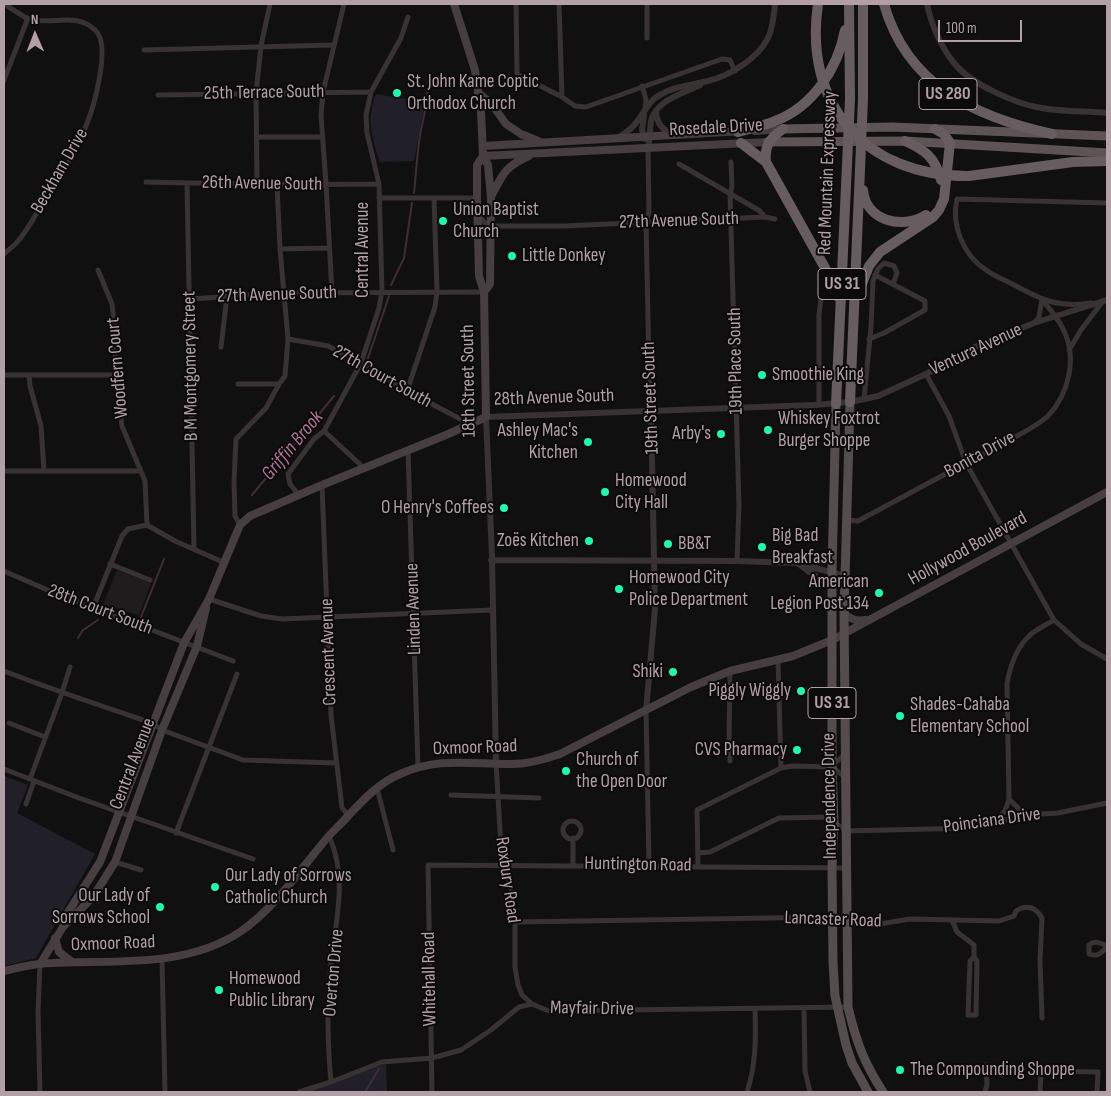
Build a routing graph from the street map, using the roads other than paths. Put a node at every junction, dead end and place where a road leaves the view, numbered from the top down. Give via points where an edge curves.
1 (4, 4) edge
2 (270, 4) edge
3 (344, 4) edge
4 (454, 4) edge
5 (516, 4) edge
6 (559, 4) edge
7 (647, 4) edge
8 (775, 4) edge
9 (818, 4) edge
10 (863, 4) edge
11 (884, 4) edge
12 (928, 4) edge
13 (849, 6) edge
14 (408, 17) dead end
15 (28, 18) junction
16 (647, 38) dead end
17 (334, 45) junction
18 (260, 46) junction
19 (144, 50) dead end
20 (735, 71) junction
21 (4, 80) edge
22 (711, 81) junction
23 (642, 86) junction
24 (256, 92) junction
25 (323, 92) junction
26 (371, 92) junction
27 (478, 93) junction
28 (158, 95) dead end
29 (562, 97) junction
30 (644, 111) junction
31 (656, 112) junction
32 (1107, 112) edge
33 (783, 129) junction
34 (935, 129) junction
35 (738, 132) junction
36 (1052, 134) junction
37 (671, 135) junction
38 (1107, 136) edge
39 (256, 137) junction
40 (322, 137) junction
41 (647, 137) junction
42 (618, 138) junction
43 (905, 141) junction
44 (542, 142) junction
45 (768, 142) junction
46 (741, 143) junction
47 (950, 143) junction
48 (483, 146) junction
49 (648, 148) junction
50 (1107, 153) edge
51 (533, 154) junction
52 (483, 156) junction
53 (1107, 161) edge
54 (731, 162) dead end
55 (766, 162) junction
56 (679, 164) dead end
57 (861, 166) junction
58 (146, 182) dead end
59 (187, 183) junction
60 (257, 183) junction
61 (326, 184) junction
62 (378, 184) junction
63 (277, 185) junction
64 (730, 194) junction
65 (491, 197) junction
66 (380, 198) junction
67 (434, 198) junction
68 (477, 198) junction
69 (1107, 203) edge
70 (478, 214) junction
71 (765, 217) junction
72 (732, 219) junction
73 (775, 219) dead end
74 (646, 222) junction
75 (491, 226) junction
76 (329, 248) junction
77 (280, 249) junction
78 (4, 254) edge
79 (98, 270) dead end
80 (875, 275) junction
81 (893, 284) junction
82 (822, 290) dead end
83 (437, 291) junction
84 (382, 292) junction
85 (484, 292) junction
86 (284, 293) junction
87 (332, 294) junction
88 (227, 296) junction
89 (190, 299) junction
90 (1042, 300) junction
91 (1106, 300) edge
92 (855, 302) junction
93 (841, 306) junction
94 (1056, 317) junction
95 (1034, 323) junction
96 (288, 339) junction
97 (869, 339) junction
98 (221, 347) dead end
99 (1069, 350) junction
100 (361, 363) junction
101 (115, 374) junction
102 (926, 374) junction
103 (4, 375) edge
104 (29, 375) junction
105 (238, 384) dead end
106 (279, 384) junction
107 (407, 391) junction
108 (864, 399) junction
109 (850, 402) junction
110 (836, 404) junction
111 (818, 405) junction
112 (737, 408) junction
113 (651, 410) junction
114 (486, 417) junction
115 (470, 424) junction
116 (324, 431) junction
117 (408, 450) junction
118 (966, 463) junction
119 (364, 468) junction
120 (4, 471) edge
121 (44, 471) junction
122 (141, 471) junction
123 (322, 485) junction
124 (1107, 492) edge
125 (299, 495) junction
126 (250, 516) joint
127 (846, 520) junction
128 (147, 525) junction
129 (240, 526) junction
130 (1010, 543) junction
131 (194, 548) junction
132 (492, 560) junction
133 (654, 560) junction
134 (737, 561) junction
135 (226, 563) junction
136 (798, 563) junction
137 (110, 564) junction
138 (4, 571) edge
139 (832, 571) junction
140 (845, 576) junction
141 (150, 580) dead end
142 (832, 588) junction
143 (209, 599) junction
144 (93, 608) junction
145 (492, 610) junction
146 (844, 613) junction
147 (414, 614) junction
148 (328, 616) junction
149 (872, 619) junction
150 (1054, 620) junction
151 (844, 634) junction
152 (832, 640) junction
153 (184, 643) junction
154 (196, 647) junction
155 (1107, 659) edge
156 (778, 660) junction
157 (233, 661) dead end
158 (70, 666) dead end
159 (4, 671) edge
160 (730, 671) junction
161 (237, 674) dead end
162 (62, 694) junction
163 (646, 710) junction
164 (832, 710) junction
165 (844, 710) junction
166 (9, 723) dead end
167 (152, 723) junction
168 (162, 730) junction
169 (45, 737) junction
170 (208, 748) junction
171 (845, 754) junction
172 (730, 761) dead end
173 (336, 763) junction
174 (496, 763) junction
175 (418, 767) junction
176 (832, 767) junction
177 (781, 768) junction
178 (4, 769) edge
179 (845, 777) junction
180 (32, 780) junction
181 (377, 788) junction
182 (451, 795) dead end
183 (498, 796) junction
184 (539, 798) dead end
185 (1009, 799) junction
186 (1107, 803) edge
187 (26, 804) dead end
188 (119, 812) junction
189 (1025, 815) junction
190 (130, 816) junction
191 (349, 816) junction
192 (834, 819) junction
193 (994, 823) junction
194 (846, 831) junction
195 (176, 833) junction
196 (329, 836) junction
197 (573, 838) dead end
198 (832, 845) junction
199 (394, 850) dead end
200 (698, 853) junction
201 (253, 859) dead end
202 (115, 862) junction
203 (502, 864) junction
204 (428, 865) joint
205 (573, 865) junction
206 (649, 865) junction
207 (698, 866) junction
208 (832, 868) junction
209 (847, 868) junction
210 (141, 870) dead end
211 (833, 917) junction
212 (952, 920) junction
213 (515, 922) junction
214 (846, 922) junction
215 (63, 927) junction
216 (56, 938) junction
217 (974, 956) junction
218 (162, 959) junction
219 (74, 962) junction
220 (40, 964) junction
221 (4, 971) edge
222 (969, 984) junction
223 (977, 984) junction
224 (522, 995) junction
225 (532, 1004) junction
226 (519, 1007) junction
227 (848, 1007) junction
228 (804, 1008) junction
229 (837, 1008) junction
230 (755, 1009) junction
231 (1042, 1018) dead end
232 (432, 1058) junction
233 (986, 1065) dead end
234 (331, 1082) junction
235 (40, 1092) edge
236 (165, 1092) edge
237 (299, 1092) edge
238 (432, 1092) edge
239 (747, 1092) edge
240 (810, 1092) edge
241 (868, 1092) edge
242 (883, 1092) edge
243 (985, 1092) edge
244 (1040, 1092) edge
245 (1097, 1092) edge

1 - 15 street, Beckham Drive
2 - 18 street
3 - 17 street
4 - 27 main road, 18th Street South
5 - 29 street via 518,74
6 - 29 street
7 - 16 street
8 - 20 street via 768,38 752,58
9 - 53 highway via 815,46 830,100 854,135 880,154 908,168 933,174 969,176 1073,162
10 - 57 highway, Red Mountain Expressway / US 31
11 - 36 highway, US 280 via 906,50 936,85 973,109 1019,127
12 - 32 street via 936,32 953,62 981,85 1042,108
13 - 35 highway via 843,40 834,65 813,97 776,121
13 - 93 highway, Red Mountain Expressway / US 31 via 850,99
14 - 26 street, Central Avenue via 401,38
15 - 21 street
15 - 78 street, Beckham Drive via 72,19 86,23 100,36 103,51 87,126 19,241
17 - 18 street
17 - 25 street
18 - 19 street
18 - 24 street
20 - 22 street
20 - 23 street via 730,60 722,59
22 - 30 street via 661,94
22 - 31 street via 664,102
23 - 29 street via 586,107 575,106
23 - 30 street via 646,99
24 - 25 street, 25th Terrace South
24 - 28 street, 25th Terrace South
24 - 39 street
25 - 26 street, 25th Terrace South
25 - 40 street
26 - 62 street, Central Avenue via 366,115 367,132
27 - 44 main road via 491,102 506,124
27 - 48 main road, 18th Street South
30 - 41 street via 642,130
30 - 42 street via 634,125
31 - 37 street via 662,128
31 - 41 street
33 - 34 highway, Rosedale Drive
33 - 35 main road, Rosedale Drive
33 - 45 highway
34 - 36 highway, Rosedale Drive
34 - 47 highway
35 - 37 main road, Rosedale Drive
36 - 38 highway, US 280
37 - 41 main road, Rosedale Drive
39 - 40 street
39 - 60 street
40 - 61 street
41 - 42 main road, Rosedale Drive
41 - 49 street
42 - 44 main road, Rosedale Drive
43 - 45 highway, Rosedale Drive
43 - 47 highway, Rosedale Drive
43 - 57 highway via 923,149 934,160 940,178 941,186 934,208 920,219 903,224 886,221 874,213 864,197
44 - 48 main road, Rosedale Drive
45 - 46 main road, Rosedale Drive
45 - 55 highway
46 - 49 main road, Rosedale Drive
46 - 55 highway
47 - 50 highway, Rosedale Drive
47 - 92 highway via 944,199 939,210 880,252 869,266
48 - 52 main road, 18th Street South
49 - 51 main road, Rosedale Drive
49 - 74 street, 19th Street South via 649,212
51 - 52 main road, Rosedale Drive
51 - 65 main road via 512,164 501,176
52 - 65 main road via 488,165
52 - 68 main road, 18th Street South via 477,164
54 - 64 street, 19th Place South
55 - 93 highway via 835,286
56 - 64 street
57 - 92 highway, Red Mountain Expressway / US 31
58 - 59 street, 26th Avenue South
59 - 60 street, 26th Avenue South
59 - 89 street, B M Montgomery Street
60 - 63 street, 26th Avenue South
61 - 62 street, 26th Avenue South
61 - 63 street, 26th Avenue South
61 - 76 street
62 - 66 street, Central Avenue
63 - 77 street
64 - 71 street
64 - 72 street, 19th Place South
65 - 75 main road
66 - 67 street
66 - 84 street, Central Avenue
67 - 68 street
67 - 83 street
68 - 70 main road, 18th Street South
69 - 90 street via 957,199 956,223 970,254 985,270
70 - 75 street
70 - 85 main road, 18th Street South via 479,276
71 - 72 street, 27th Avenue South
71 - 73 street
72 - 74 street, 27th Avenue South
72 - 112 street, 19th Place South
74 - 75 street, 27th Avenue South
74 - 113 street, 19th Street South
75 - 85 main road via 490,284
76 - 77 street
76 - 87 street
77 - 86 street
79 - 101 street, Woodfern Court via 112,304
80 - 81 street
80 - 81 street via 884,263 894,266
80 - 97 street
81 - 97 street via 925,301 925,310
82 - 111 street via 818,315
83 - 84 street, 27th Avenue South
83 - 85 street, 27th Avenue South
83 - 107 street via 435,307
84 - 87 street, 27th Avenue South
84 - 100 street, Central Avenue
85 - 114 main road, 18th Street South
86 - 87 street, 27th Avenue South
86 - 88 street, 27th Avenue South
86 - 96 street
88 - 89 street, 27th Avenue South
88 - 98 street
89 - 131 street, B M Montgomery Street
90 - 91 street via 1073,306
90 - 94 street, Bonita Drive
90 - 95 street
91 - 94 street, Ventura Avenue
91 - 99 street
92 - 109 highway, Red Mountain Expressway / US 31
93 - 110 highway, Red Mountain Expressway / US 31
94 - 95 street, Ventura Avenue
94 - 99 street, Bonita Drive
95 - 102 street, Ventura Avenue via 975,347
96 - 100 street, 27th Court South via 328,346
96 - 106 street via 285,376
97 - 108 street
99 - 118 street, Bonita Drive via 1069,374 1064,391 1047,416
100 - 107 street, 27th Court South
100 - 116 street, Central Avenue
101 - 104 street
101 - 122 street, Woodfern Court via 122,426
102 - 108 street, Ventura Avenue
102 - 118 street via 949,416
103 - 104 street
104 - 121 street via 41,426
105 - 106 street
106 - 129 street via 266,408 236,439 235,516
107 - 115 street, 27th Court South
108 - 109 street, Ventura Avenue
109 - 110 street, 28th Avenue South
109 - 127 main road, Independence Drive / US 31
110 - 111 street, 28th Avenue South
110 - 139 main road, Independence Drive / US 31
111 - 112 street, 28th Avenue South
112 - 113 street, 28th Avenue South
112 - 134 street, 19th Place South
113 - 114 street, 28th Avenue South
113 - 133 street, 19th Street South
114 - 115 main road, 28th Avenue South
114 - 132 street, 18th Street South
115 - 117 main road, 28th Avenue South
116 - 119 street
116 - 125 street, Central Avenue via 314,439 288,474 290,484
117 - 119 main road, 28th Avenue South
117 - 147 street, Linden Avenue
118 - 127 street, Bonita Drive via 858,521
118 - 130 street
119 - 123 main road, 28th Avenue South
120 - 121 street
121 - 122 street
122 - 128 street, Woodfern Court via 145,481
123 - 125 main road, 28th Avenue South
123 - 148 street, Crescent Avenue
124 - 130 main road, Hollywood Boulevard
125 - 126 main road, 28th Avenue South
126 - 129 main road, Central Avenue
127 - 140 main road, Independence Drive / US 31
128 - 131 street
128 - 137 street via 128,530 122,536
129 - 135 main road, Central Avenue
130 - 149 main road, Hollywood Boulevard
130 - 150 street
131 - 135 street
132 - 133 street
132 - 145 street, 18th Street South
133 - 134 street
133 - 163 street, 19th Street South via 655,609
134 - 136 street
135 - 143 main road, Central Avenue
136 - 139 street
136 - 142 street
137 - 141 street
137 - 144 street
138 - 144 street, 28th Court South
139 - 140 street
139 - 142 main road, Independence Drive / US 31
140 - 146 main road, Independence Drive / US 31
142 - 152 main road, Independence Drive / US 31
143 - 148 street via 274,618
143 - 153 main road, Central Avenue
143 - 154 main road, Central Avenue
144 - 153 street, 28th Court South
145 - 147 street
145 - 174 street, 18th Street South
146 - 149 main road via 858,622
146 - 151 main road, Independence Drive / US 31
147 - 148 street
147 - 175 street, Linden Avenue
148 - 173 street, Crescent Avenue
149 - 151 main road, Hollywood Boulevard
150 - 155 street via 1082,644
150 - 185 street via 1030,635 1010,667 1007,684
151 - 152 main road, Oxmoor Road
151 - 165 main road, Independence Drive / US 31
152 - 156 main road, Oxmoor Road
152 - 164 main road, Independence Drive / US 31
153 - 154 street, 28th Court South
153 - 167 main road, Central Avenue
154 - 157 street, 28th Court South
154 - 168 main road, Central Avenue
156 - 160 main road, Oxmoor Road
156 - 177 street
158 - 162 street
159 - 162 street
160 - 163 main road, Oxmoor Road
160 - 172 street
161 - 170 street
162 - 167 street
162 - 169 street
163 - 174 main road, Oxmoor Road via 543,760
163 - 206 street
164 - 165 street
164 - 176 main road, Independence Drive / US 31
165 - 171 main road, Independence Drive / US 31
166 - 169 street
167 - 168 street
167 - 188 main road, Central Avenue
168 - 170 street
168 - 190 main road, Central Avenue
169 - 180 street
170 - 173 street via 243,760
170 - 195 street
171 - 176 street
171 - 179 main road, Independence Drive / US 31
173 - 191 street, Crescent Avenue via 342,808
174 - 175 main road, Oxmoor Road via 448,762
174 - 183 street, Roxbury Road
175 - 181 main road, Oxmoor Road
176 - 177 street
176 - 179 street
176 - 192 main road, Independence Drive / US 31
177 - 200 street via 697,810
178 - 180 street
179 - 194 main road, Independence Drive / US 31
180 - 187 street
180 - 188 street
181 - 191 main road, Oxmoor Road
181 - 199 street
182 - 183 street
183 - 184 street
183 - 203 street, Roxbury Road
185 - 189 street
185 - 193 street via 1005,811
186 - 189 street, Poinciana Drive via 1058,813
188 - 190 street
188 - 215 main road, Central Avenue via 100,862 65,918
189 - 193 street, Poinciana Drive
190 - 195 street
190 - 202 main road, Central Avenue
191 - 196 main road, Oxmoor Road
192 - 194 street
192 - 198 main road, Independence Drive / US 31
192 - 200 street via 779,818 710,852
193 - 194 street, Poinciana Drive via 958,829
194 - 198 street
194 - 209 main road, Independence Drive / US 31
195 - 201 street
196 - 218 main road, Oxmoor Road via 267,909 239,932 210,946
196 - 234 street, Overton Drive via 335,848 340,890 330,975
197 - 205 street
198 - 208 main road, Independence Drive / US 31
200 - 207 street
202 - 210 street
202 - 215 main road, Central Avenue via 93,897
203 - 204 street, Huntington Road
203 - 205 street, Huntington Road
203 - 213 street, Roxbury Road via 511,888
204 - 232 street, Whitehall Road
205 - 206 street, Huntington Road
206 - 207 street, Huntington Road
207 - 208 street, Huntington Road
208 - 209 street, Huntington Road
208 - 211 main road, Independence Drive / US 31
209 - 214 main road, Independence Drive / US 31
211 - 213 street, Lancaster Road
211 - 214 street, Lancaster Road
211 - 229 main road, Independence Drive / US 31
212 - 214 street, Lancaster Road via 910,919 880,924
212 - 217 street via 956,932 974,945
212 - 231 street, Lancaster Road via 999,921 1027,907 1039,912 1042,918
213 - 224 street, Roxbury Road via 515,967
214 - 227 main road, Independence Drive / US 31
215 - 216 main road, Central Avenue
216 - 219 main road via 59,952
216 - 220 main road, Central Avenue
217 - 222 street via 970,961
217 - 223 street
218 - 219 main road, Oxmoor Road
218 - 236 street
219 - 220 main road, Oxmoor Road
220 - 221 main road, Oxmoor Road
220 - 235 street
222 - 223 street
222 - 223 street via 968,1015 976,1015
224 - 225 street
224 - 226 street, Roxbury Road
225 - 226 street, Mayfair Drive
225 - 230 street, Mayfair Drive via 549,1011
226 - 232 street, Mayfair Drive via 461,1050
227 - 229 street, Mayfair Drive
227 - 242 main road, Independence Drive / US 31 via 858,1047
228 - 229 street, Mayfair Drive
228 - 230 street, Mayfair Drive
228 - 240 street via 805,1071
229 - 241 main road, Independence Drive / US 31 via 852,1063
230 - 239 street via 755,1055
232 - 234 street, Mayfair Drive via 382,1062
232 - 238 street, Whitehall Road
233 - 243 street
234 - 237 street, Mayfair Drive
244 - 245 street via 1041,1071 1098,1072

